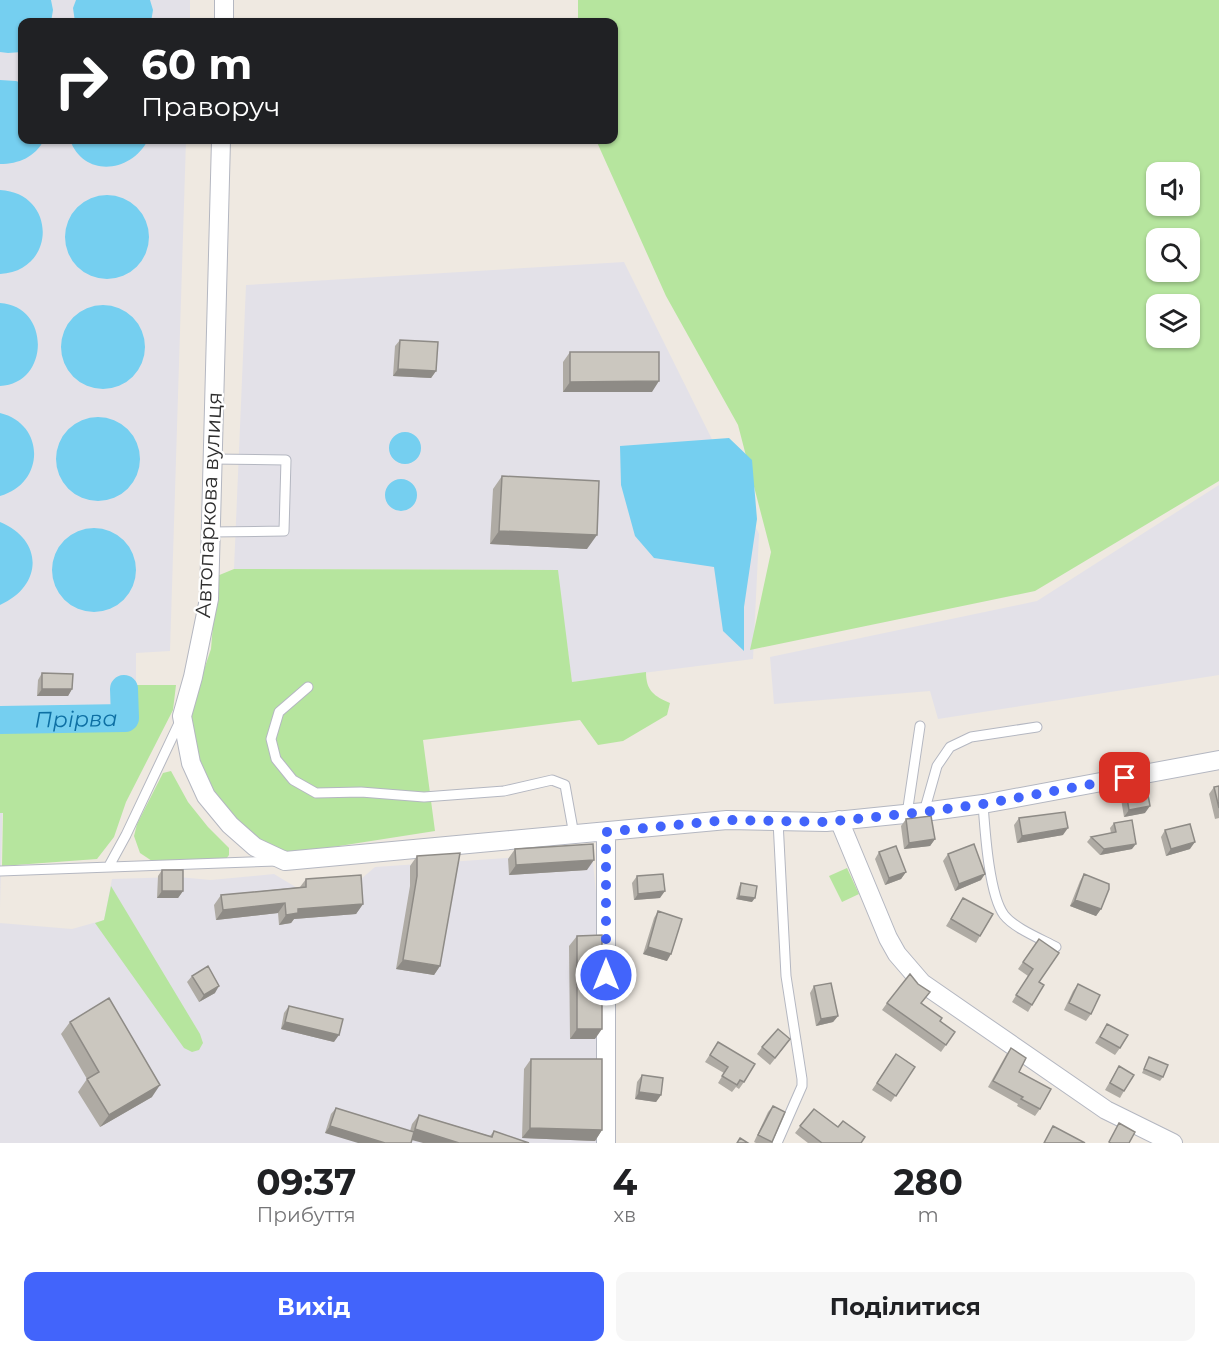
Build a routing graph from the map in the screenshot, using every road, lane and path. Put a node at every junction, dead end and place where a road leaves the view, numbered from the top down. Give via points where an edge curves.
1 (224, 0) edge
2 (224, 18) edge
3 (221, 144) edge
4 (212, 459) junction
5 (210, 532) junction
6 (308, 687) dead end
7 (182, 716) junction
8 (920, 726) dead end
9 (1037, 727) dead end
10 (1219, 760) edge
11 (983, 804) junction
12 (916, 813) junction
13 (839, 820) junction
14 (778, 821) junction
15 (606, 832) junction
16 (574, 835) junction
17 (285, 861) junction
18 (109, 866) junction
19 (0, 871) edge
20 (1056, 947) dead end
21 (606, 1143) edge
22 (777, 1143) edge
23 (1173, 1143) edge

1 - 2 street
3 - 4 street, Автопаркова вулиця
4 - 5 street, Автопаркова вулиця
4 - 5 lane via 286,460 284,531
5 - 7 street, Автопаркова вулиця via 209,600
6 - 16 lane via 279,712 272,739 276,759 293,780 316,793 424,797 504,791 552,780 565,785
7 - 17 street, Автопаркова вулиця via 191,762 206,796 255,847
7 - 18 lane
8 - 12 lane
9 - 12 lane via 971,737 950,747
10 - 11 street
11 - 12 street
11 - 20 lane via 997,903 1013,923
12 - 13 street
13 - 14 street
13 - 23 street via 888,938 922,983 1106,1110
14 - 15 street via 727,820
14 - 22 lane via 786,976 802,1086
15 - 16 street
15 - 21 street
16 - 17 street
17 - 18 lane
18 - 19 lane

